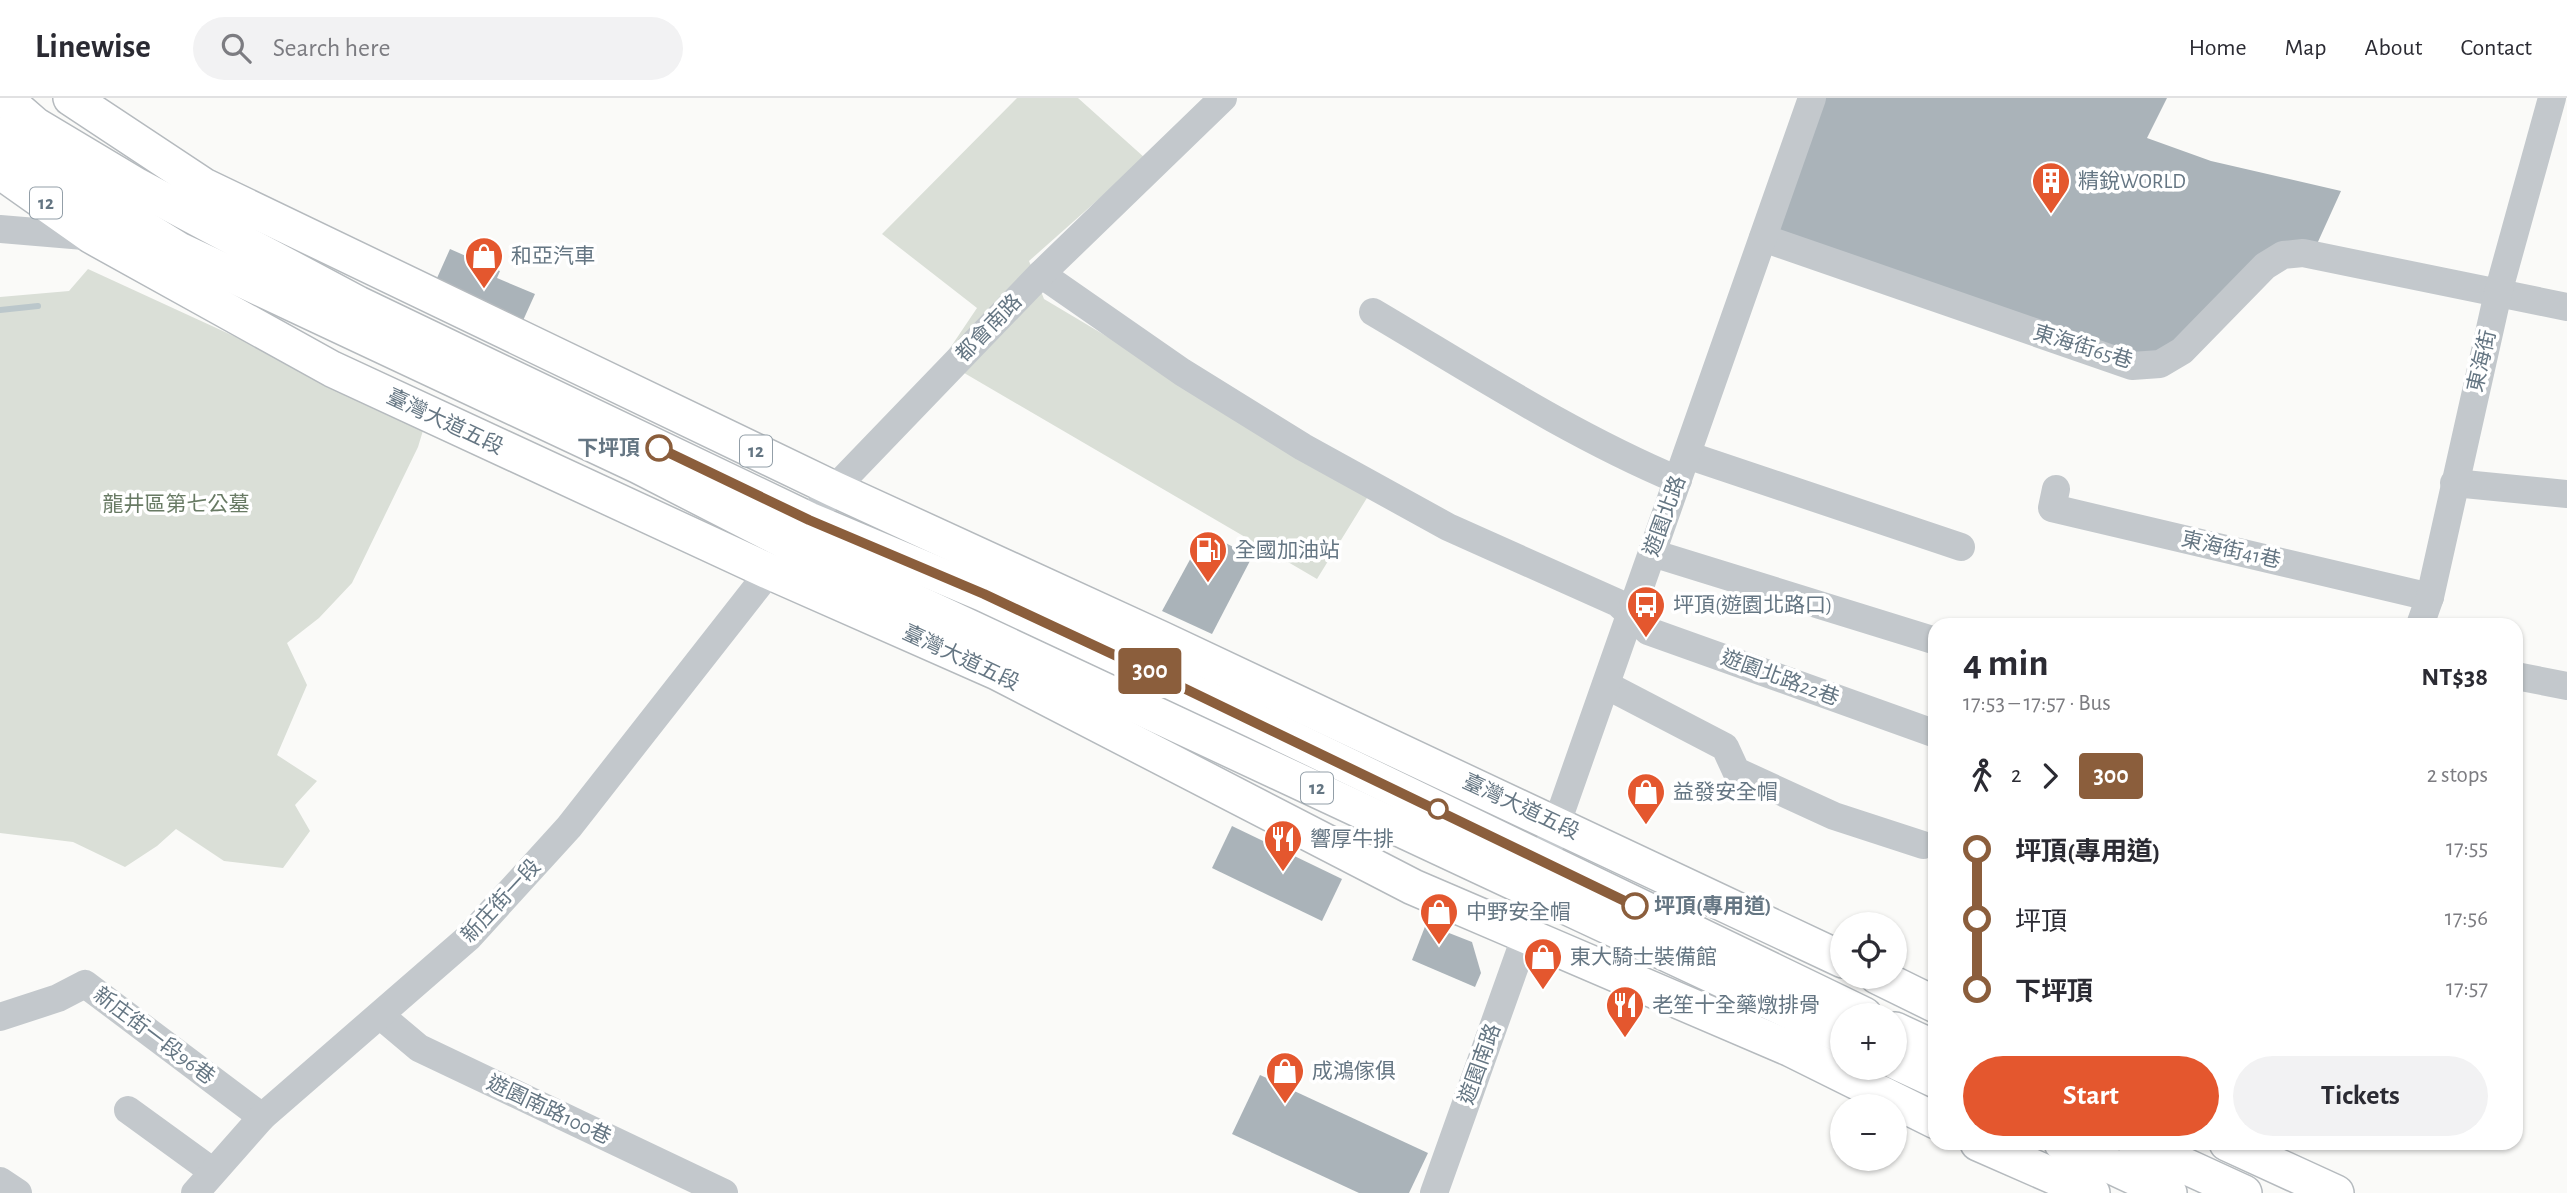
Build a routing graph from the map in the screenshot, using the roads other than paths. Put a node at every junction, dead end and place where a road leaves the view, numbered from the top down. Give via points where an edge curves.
1 (4, 98) edge
2 (71, 98) edge
3 (1223, 98) edge
4 (1812, 98) edge
5 (2556, 105) edge
6 (0, 135) edge
7 (0, 171) edge
8 (0, 229) edge
9 (92, 236) junction
10 (1763, 238) junction
11 (179, 250) junction
12 (1041, 274) junction
13 (2498, 293) junction
14 (2567, 307) edge
15 (1373, 312) dead end
16 (1682, 467) junction
17 (2454, 483) junction
18 (834, 489) junction
19 (2056, 489) dead end
20 (2567, 494) edge
21 (800, 532) junction
22 (1961, 547) dead end
23 (1652, 553) junction
24 (768, 571) junction
25 (2430, 597) junction
26 (1630, 613) junction
27 (2422, 618) edge
28 (1928, 639) edge
29 (2523, 678) edge
30 (1606, 685) junction
31 (2567, 685) edge
32 (1928, 731) edge
33 (1557, 824) junction
34 (1923, 845) dead end
35 (1539, 876) junction
36 (1526, 935) junction
37 (1830, 954) edge
38 (1903, 989) edge
39 (1928, 1001) edge
40 (1836, 1003) edge
41 (381, 1016) junction
42 (0, 1017) edge
43 (1830, 1029) edge
44 (1907, 1036) edge
45 (1928, 1045) edge
46 (1907, 1066) edge
47 (1928, 1076) edge
48 (128, 1110) dead end
49 (262, 1117) junction
50 (1928, 1117) edge
51 (2016, 1150) edge
52 (2077, 1150) edge
53 (2242, 1150) edge
54 (2115, 1168) edge
55 (0, 1181) edge
56 (204, 1182) edge
57 (18, 1193) edge
58 (724, 1193) edge
59 (1434, 1193) edge
60 (2168, 1193) edge
61 (2244, 1193) edge
62 (2336, 1193) edge

1 - 21 main road, 臺灣大道五段 / 12 via 36,125 202,222
2 - 18 main road, 臺灣大道五段 / 12 via 204,186
3 - 12 street, 都會南路
4 - 10 street, 遊園北路
5 - 13 street, 東海街
6 - 11 main road, 臺灣大道五段 / 12
7 - 9 main road, 臺灣大道五段 / 12
8 - 9 street
9 - 11 street
9 - 24 main road, 臺灣大道五段 / 12 via 332,369
10 - 13 street, 東海街65巷 via 2132,366 2160,364 2182,351 2265,266 2283,255 2303,253
10 - 16 street, 遊園北路
11 - 21 main road, 臺灣大道五段 / 12 via 639,466
12 - 18 street, 都會南路
12 - 26 street, 遊園北路22巷 via 1182,372 1303,447 1448,527 1618,603
13 - 14 street, 東海街65巷
13 - 17 street, 東海街
15 - 16 street via 1538,411 1637,463
16 - 22 street
16 - 23 street, 遊園北路
17 - 20 street
17 - 25 street, 東海街
18 - 21 street, 都會南路
18 - 33 main road, 臺灣大道五段 / 12
19 - 25 street, 東海街41巷 via 2052,508
21 - 24 street, 都會南路
21 - 35 main road, 臺灣大道五段 / 12 via 984,594
23 - 26 street, 遊園北路
23 - 28 street
24 - 36 main road, 臺灣大道五段 / 12 via 997,672 1413,887
24 - 41 street, 新庄街一段 via 569,827 468,939
25 - 27 street, 東海街
26 - 30 street, 遊園北路
26 - 32 street, 遊園北路22巷 via 1648,631
29 - 31 street
30 - 33 street, 遊園北路
30 - 34 street via 1725,747 1736,771 1835,816
33 - 35 street, 遊園北路
33 - 37 main road, 臺灣大道五段 / 12
35 - 36 street, 遊園北路
35 - 40 main road, 臺灣大道五段 / 12
35 - 43 main road, 臺灣大道五段 / 12
36 - 50 main road, 臺灣大道五段 / 12 via 1791,1049
36 - 59 street, 遊園南路
38 - 39 main road
41 - 49 street, 新庄街一段
41 - 58 street, 遊園南路100巷 via 419,1048
42 - 49 street, 新庄街一段96巷 via 85,984
44 - 45 main road
46 - 47 main road
48 - 56 street
49 - 56 street, 新庄街一段
51 - 54 main road
52 - 54 main road
53 - 62 main road
54 - 60 main road
54 - 61 main road
55 - 57 street

